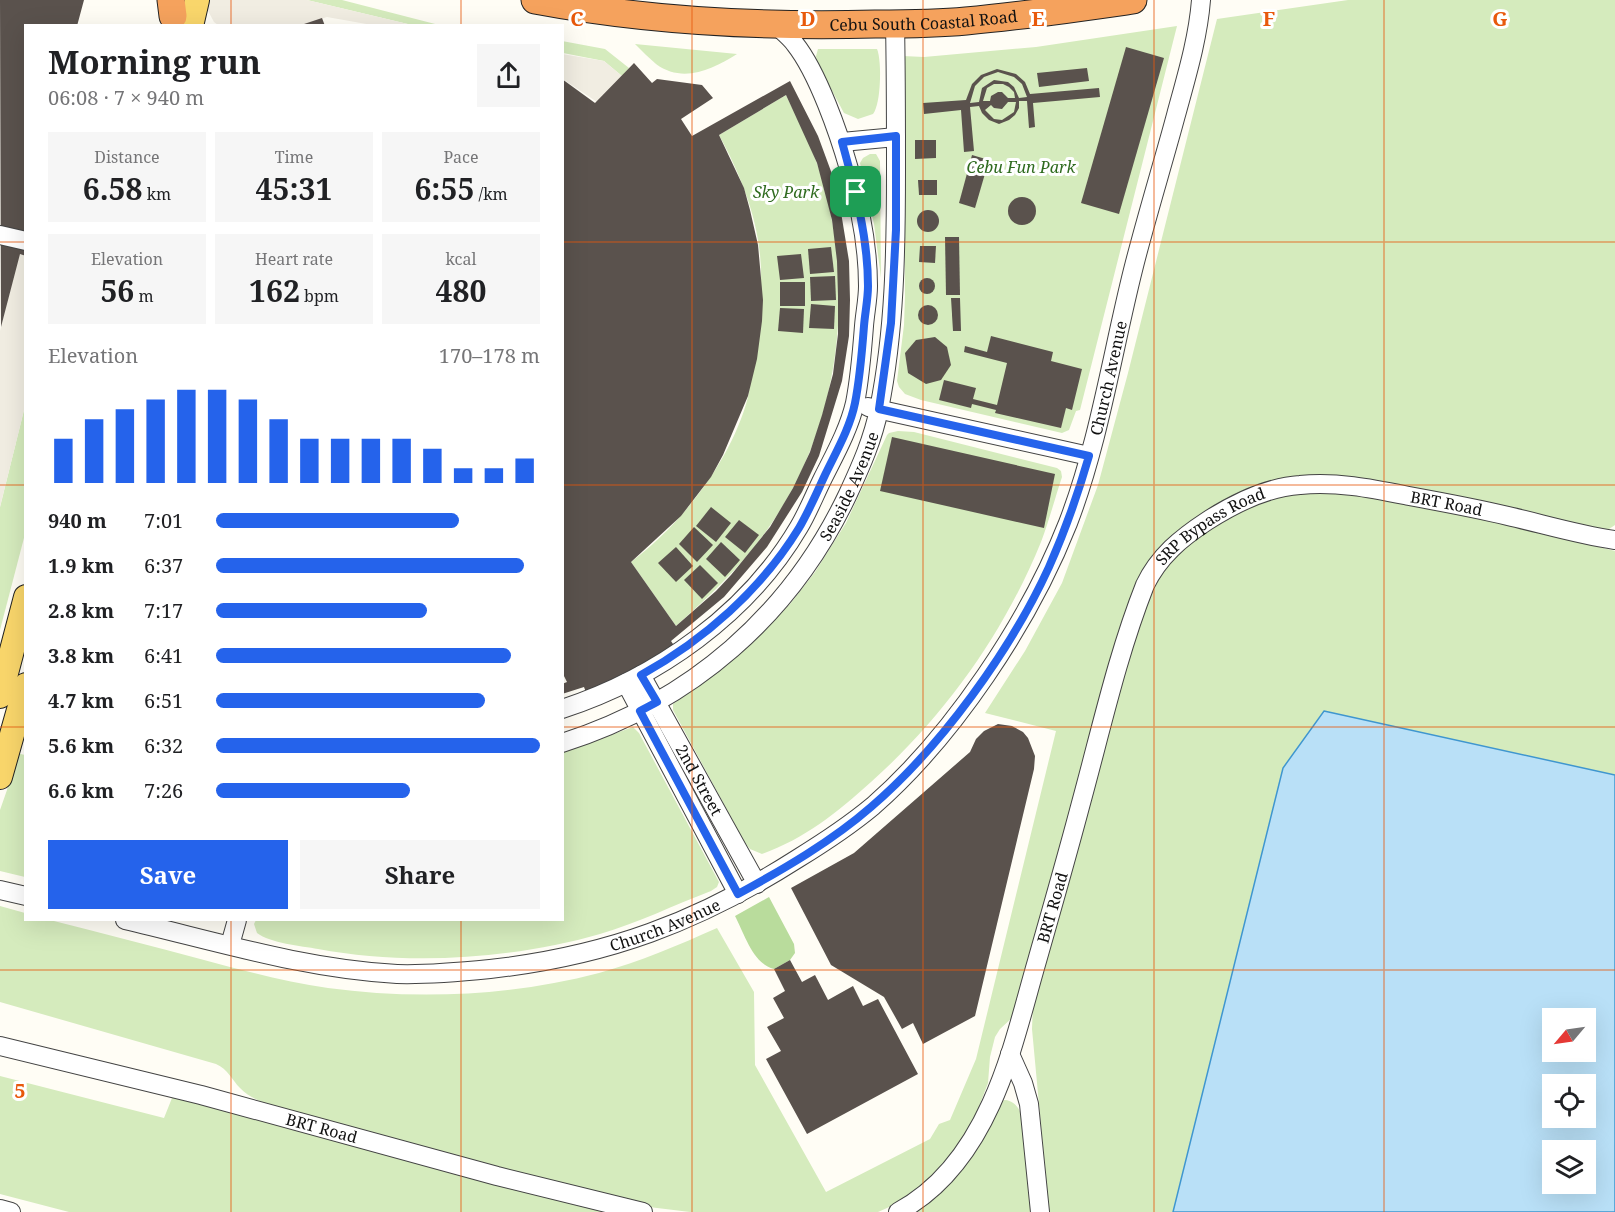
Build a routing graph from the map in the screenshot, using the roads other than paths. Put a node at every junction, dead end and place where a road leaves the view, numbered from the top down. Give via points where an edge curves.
1 (197, 0) edge
2 (535, 0) edge
3 (1133, 0) edge
4 (1201, 0) edge
5 (176, 13) edge
6 (895, 24) junction
7 (776, 25) junction
8 (896, 136) junction
9 (842, 142) junction
10 (0, 235) edge
11 (24, 241) edge
12 (855, 405) junction
13 (879, 409) junction
14 (1089, 456) junction
15 (1276, 489) joint
16 (1615, 540) edge
17 (1151, 572) joint
18 (24, 620) edge
19 (19, 677) edge
20 (633, 679) junction
21 (0, 696) edge
22 (649, 707) junction
23 (564, 708) edge
24 (564, 742) edge
25 (0, 777) edge
26 (757, 884) junction
27 (0, 890) edge
28 (738, 894) junction
29 (24, 896) edge
30 (129, 921) edge
31 (237, 921) edge
32 (230, 945) junction
33 (0, 1046) edge
34 (1010, 1054) junction
35 (0, 1209) edge
36 (11, 1212) edge
37 (643, 1212) edge
38 (898, 1212) edge
39 (1040, 1212) edge

1 - 5 main road
2 - 7 highway, Cebu South Coastal Road via 626,13
3 - 6 highway, Cebu South Coastal Road via 1015,16
4 - 14 street, Church Avenue via 1188,72 1133,269
6 - 7 highway, Cebu South Coastal Road
6 - 8 street, Seaside Avenue
7 - 9 street, Seaside Avenue via 796,45
8 - 9 street
8 - 13 street, Seaside Avenue via 891,323
9 - 12 street, Seaside Avenue via 856,192 868,285
10 - 11 street
12 - 13 street
12 - 20 street, Seaside Avenue via 803,520 775,562 701,636
13 - 14 street
13 - 22 street, Seaside Avenue via 870,443 838,516 794,584 770,613 718,661
14 - 26 street, Church Avenue via 1048,568 1010,639 961,709 929,749 870,809
15 - 16 street, BRT Road via 1327,483 1384,490
15 - 17 street, SRP Bypass Road via 1238,504 1195,529 1166,552
17 - 34 street, BRT Road via 1112,681
18 - 19 main road
19 - 21 main road
19 - 25 main road
20 - 22 street, 2nd Street
20 - 23 street, Seaside Avenue
22 - 24 street, Seaside Avenue
22 - 26 street, 2nd Street
22 - 28 street, 2nd Street
26 - 28 street, Church Avenue
27 - 29 street
28 - 32 street, Church Avenue via 690,918 601,950 479,970 403,974 348,970
30 - 32 street, Church Avenue
31 - 32 street
33 - 37 street, BRT Road
34 - 38 street, BRT Road via 990,1105 945,1177
34 - 39 street via 1029,1104
35 - 36 street

